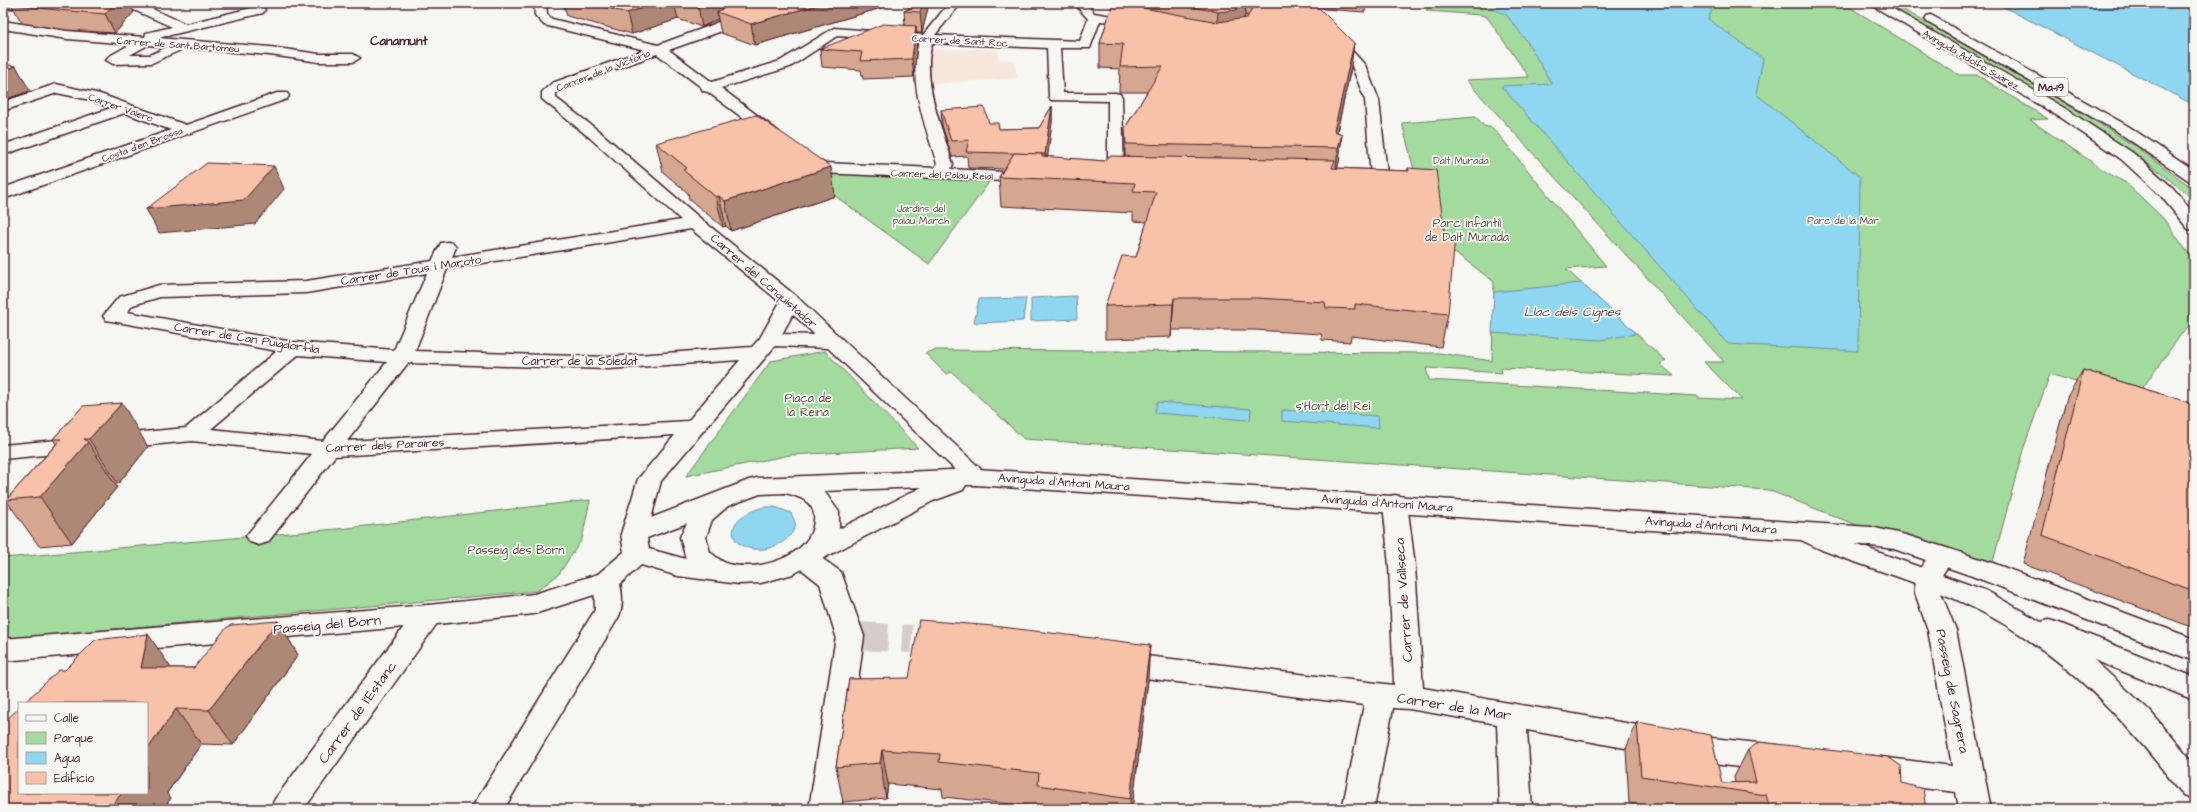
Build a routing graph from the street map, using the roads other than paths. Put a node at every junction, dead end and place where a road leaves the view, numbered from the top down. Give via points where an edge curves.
1 (16, 3) edge
2 (129, 3) edge
3 (540, 3) edge
4 (762, 3) edge
5 (956, 3) edge
6 (1080, 3) edge
7 (1874, 3) edge
8 (3, 6) edge
9 (259, 10) dead end
10 (1917, 11) dead end
11 (28, 15) edge
12 (1095, 17) junction
13 (1118, 21) edge
14 (3, 24) edge
15 (1325, 25) edge
16 (186, 28) junction
17 (926, 39) junction
18 (138, 41) junction
19 (182, 44) junction
20 (1054, 44) junction
21 (658, 49) junction
22 (353, 58) dead end
23 (708, 88) junction
24 (549, 92) joint
25 (282, 96) dead end
26 (3, 107) edge
27 (124, 108) junction
28 (184, 129) junction
29 (3, 150) edge
30 (940, 174) junction
31 (1048, 177) edge
32 (1116, 177) edge
33 (2194, 177) edge
34 (1349, 183) edge
35 (3, 194) edge
36 (695, 223) junction
37 (2194, 224) edge
38 (444, 256) junction
39 (126, 301) joint
40 (790, 301) junction
41 (833, 342) junction
42 (764, 346) junction
43 (293, 348) junction
44 (402, 357) junction
45 (696, 428) junction
46 (192, 434) junction
47 (329, 449) junction
48 (3, 452) edge
49 (976, 477) junction
50 (792, 486) junction
51 (724, 498) junction
52 (1395, 503) junction
53 (259, 536) dead end
54 (636, 544) junction
55 (808, 555) junction
56 (1934, 567) junction
57 (719, 571) junction
58 (607, 581) junction
59 (2005, 613) junction
60 (428, 615) junction
61 (136, 639) junction
62 (3, 650) edge
63 (2194, 650) edge
64 (1092, 661) edge
65 (109, 666) edge
66 (2194, 689) edge
67 (1395, 696) junction
68 (1512, 715) junction
69 (1712, 751) junction
70 (1806, 762) edge
71 (1845, 766) edge
72 (1718, 780) edge
73 (1970, 780) junction
74 (2194, 787) edge
75 (286, 809) edge
76 (487, 809) edge
77 (824, 809) edge
78 (1358, 809) edge
79 (1516, 809) edge
80 (1975, 809) edge

1 - 8 main road
2 - 16 main road
3 - 21 main road, Carrer del Palau Reial via 541,15 548,22
4 - 21 main road, Carrer de la Victòria via 718,28
5 - 17 main road
6 - 12 main road via 1090,16
7 - 37 main road, Avinguda Adolfo Suárez / Ma-19 via 2061,112 2127,156 2167,192
9 - 16 main road
10 - 33 main road, Avinguda Adolfo Suárez / Ma-19 via 2116,125
11 - 14 main road
12 - 13 main road
12 - 20 main road, Carrer de Sant Roc via 1085,45
14 - 18 main road, Carrer de Sant Bartomeu via 67,35
15 - 34 main road via 1327,31 1358,65 1372,100 1380,184
16 - 18 main road
17 - 20 main road, Carrer de Sant Roc
17 - 23 main road, Carrer de Sant Roc via 834,32 785,64
17 - 30 main road via 921,66 924,89 945,164
18 - 19 main road, Carrer de Sant Bartomeu
18 - 19 main road via 113,60 152,59
19 - 22 main road, Carrer de Sant Bartomeu via 319,58
20 - 32 main road via 1056,97 1116,97
21 - 23 main road, Carrer del Palau Reial
21 - 24 main road, Carrer de la Victòria via 557,86
23 - 30 main road, Carrer del Palau Reial via 820,168
24 - 36 main road, Carrer del Conquistador via 549,99 595,135
25 - 28 main road, Costa d'en Brossa
26 - 27 main road, Carrer Valero via 56,88 95,97
27 - 28 main road, Carrer Valero
27 - 29 main road
28 - 35 main road, Costa d'en Brossa
30 - 31 main road, Carrer del Palau Reial
36 - 38 main road, Carrer de Tous i Maroto
36 - 40 main road, Carrer del Conquistador
38 - 39 main road, Carrer de Tous i Maroto via 306,286 159,290
38 - 44 main road
39 - 43 main road, Carrer de Can Puigdorfila via 113,316
40 - 41 main road, Carrer del Conquistador
40 - 42 main road
41 - 42 main road, Carrer de la Soledat
41 - 49 main road, Carrer del Conquistador
42 - 44 main road, Carrer de la Soledat via 608,363
42 - 45 main road
43 - 44 main road, Carrer de Can Puigdorfila
43 - 46 main road
44 - 47 main road
45 - 47 main road, Carrer dels Paraires
45 - 54 main road via 650,479
46 - 47 main road, Carrer dels Paraires
46 - 48 main road, Carrer dels Paraires
47 - 53 main road
49 - 50 main road
49 - 52 main road, Avinguda d'Antoni Maura
49 - 55 main road via 924,495
50 - 51 main road via 757,486
50 - 55 main road via 815,496 827,512 826,532
51 - 54 main road
51 - 57 main road via 702,516 693,537 698,557
52 - 56 main road, Avinguda d'Antoni Maura via 1798,531 1839,548
52 - 67 main road, Carrer de Vallseca via 1402,566
54 - 57 main road via 678,567
54 - 58 main road, Passeig del Born
55 - 57 main road via 784,568 761,574 739,575
55 - 77 main road via 832,579 855,636
56 - 59 main road via 1979,599
56 - 63 main road
56 - 73 main road, Passeig de Sagrera via 1928,593 1942,630
58 - 60 main road, Passeig del Born via 534,604
58 - 76 main road via 608,611
59 - 66 main road
59 - 74 main road via 2056,645 2129,707 2154,734
60 - 61 main road, Passeig del Born
60 - 75 main road, Carrer de l'Estanc
61 - 62 main road, Passeig del Born
61 - 65 main road
64 - 67 main road, Carrer de la Mar
67 - 68 main road, Carrer de la Mar
67 - 78 main road, Carrer de Vallseca
68 - 69 main road, Carrer de la Mar
68 - 79 main road
69 - 70 main road, Carrer de la Mar
69 - 72 main road
71 - 73 main road
73 - 80 main road, Passeig de Sagrera

